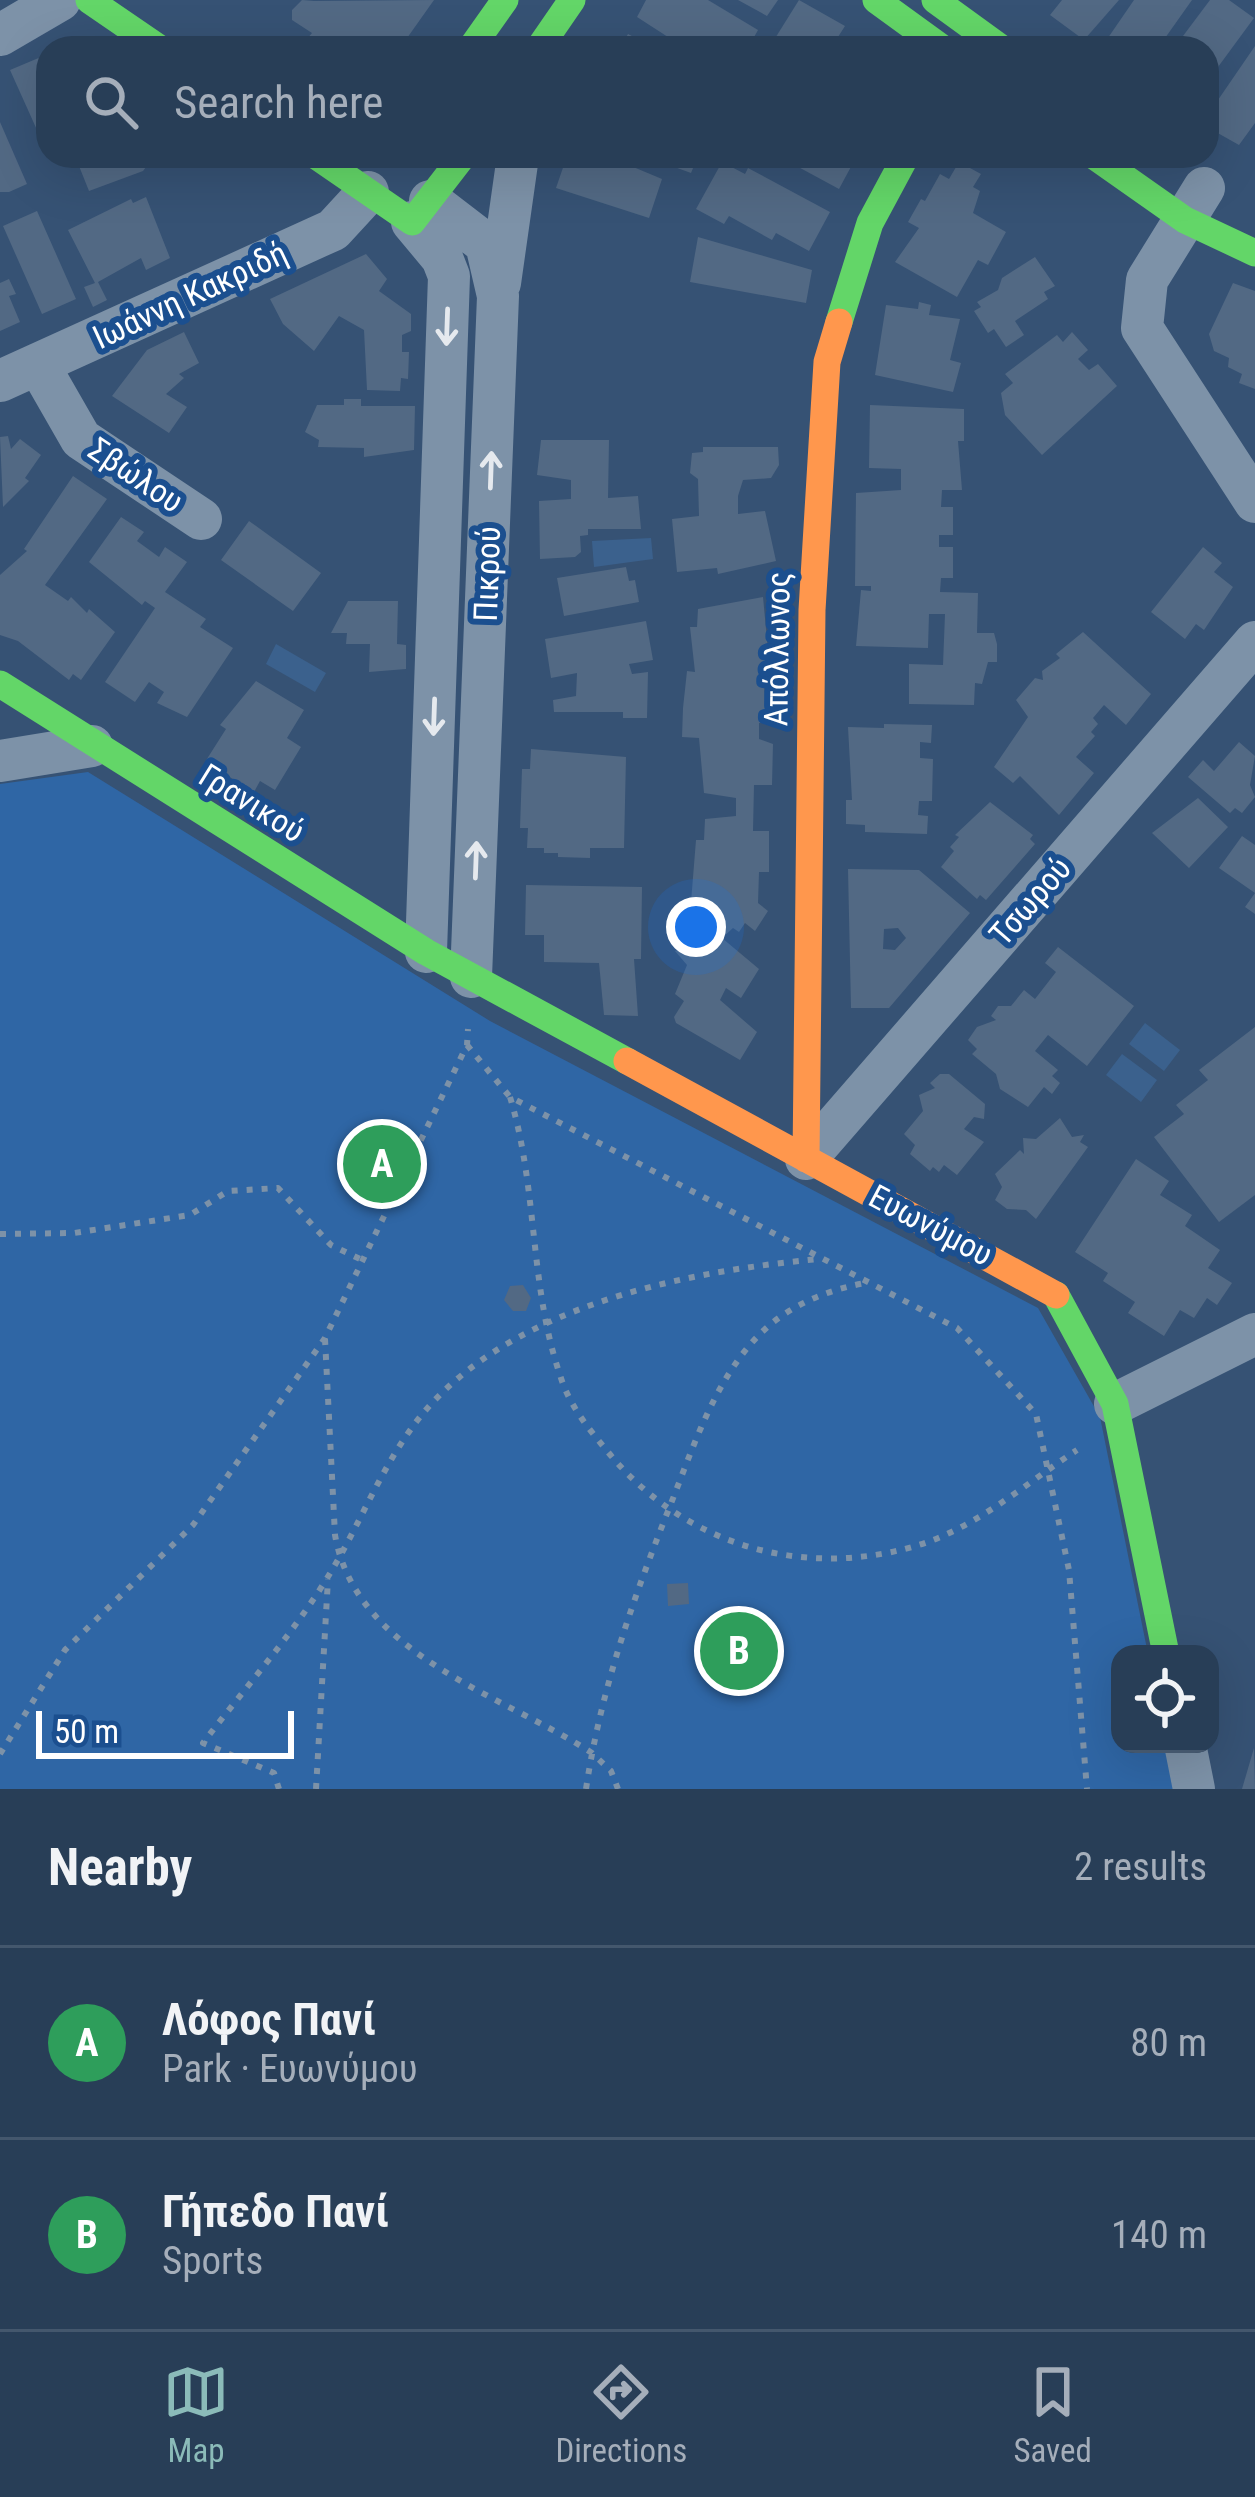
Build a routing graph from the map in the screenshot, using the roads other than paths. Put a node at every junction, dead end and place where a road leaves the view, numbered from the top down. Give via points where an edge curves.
1 (60, 0) edge
2 (89, 0) edge
3 (138, 0) edge
4 (506, 0) edge
5 (572, 0) edge
6 (876, 0) edge
7 (935, 0) edge
8 (0, 34) edge
9 (142, 36) edge
10 (190, 36) dead end
11 (480, 36) edge
12 (547, 36) edge
13 (926, 36) edge
14 (984, 36) edge
15 (455, 168) edge
16 (516, 168) edge
17 (900, 168) edge
18 (1126, 168) edge
19 (372, 172) edge
20 (1203, 197) junction
21 (421, 212) junction
22 (1255, 253) edge
23 (498, 296) junction
24 (19, 373) edge
25 (1255, 502) edge
26 (201, 519) dead end
27 (1255, 642) edge
28 (0, 683) edge
29 (92, 746) junction
30 (0, 761) edge
31 (426, 952) junction
32 (471, 977) junction
33 (806, 1160) junction
34 (1255, 1334) edge
35 (1118, 1414) junction
36 (1164, 1645) edge
37 (1187, 1753) edge
38 (1194, 1789) edge

1 - 8 street
2 - 9 street
3 - 10 street
4 - 11 street
5 - 12 street
6 - 13 street
7 - 14 street
15 - 21 street
16 - 23 street
17 - 33 street, Απόλλωνος via 870,223 827,362 812,610
18 - 20 street
19 - 21 street
19 - 24 street, Ιωάννη Κακριδή via 333,230
20 - 22 street
20 - 25 street via 1147,280 1142,328
21 - 23 street, Πικρού via 486,244
21 -> 31 street, Πικρού via 448,276
32 -> 23 street, Πικρού
24 - 26 street, Σβώλου via 81,440
27 - 33 street, Τσωρού
28 - 29 street, Γρανικού
29 - 30 street
29 - 31 street, Γρανικού
31 - 32 street, Γρανικού
32 - 33 street, Ευωνύμου
33 - 35 street, Ευωνύμου via 1054,1291
34 - 35 street
35 - 36 street, Ευωνύμου
37 - 38 street

